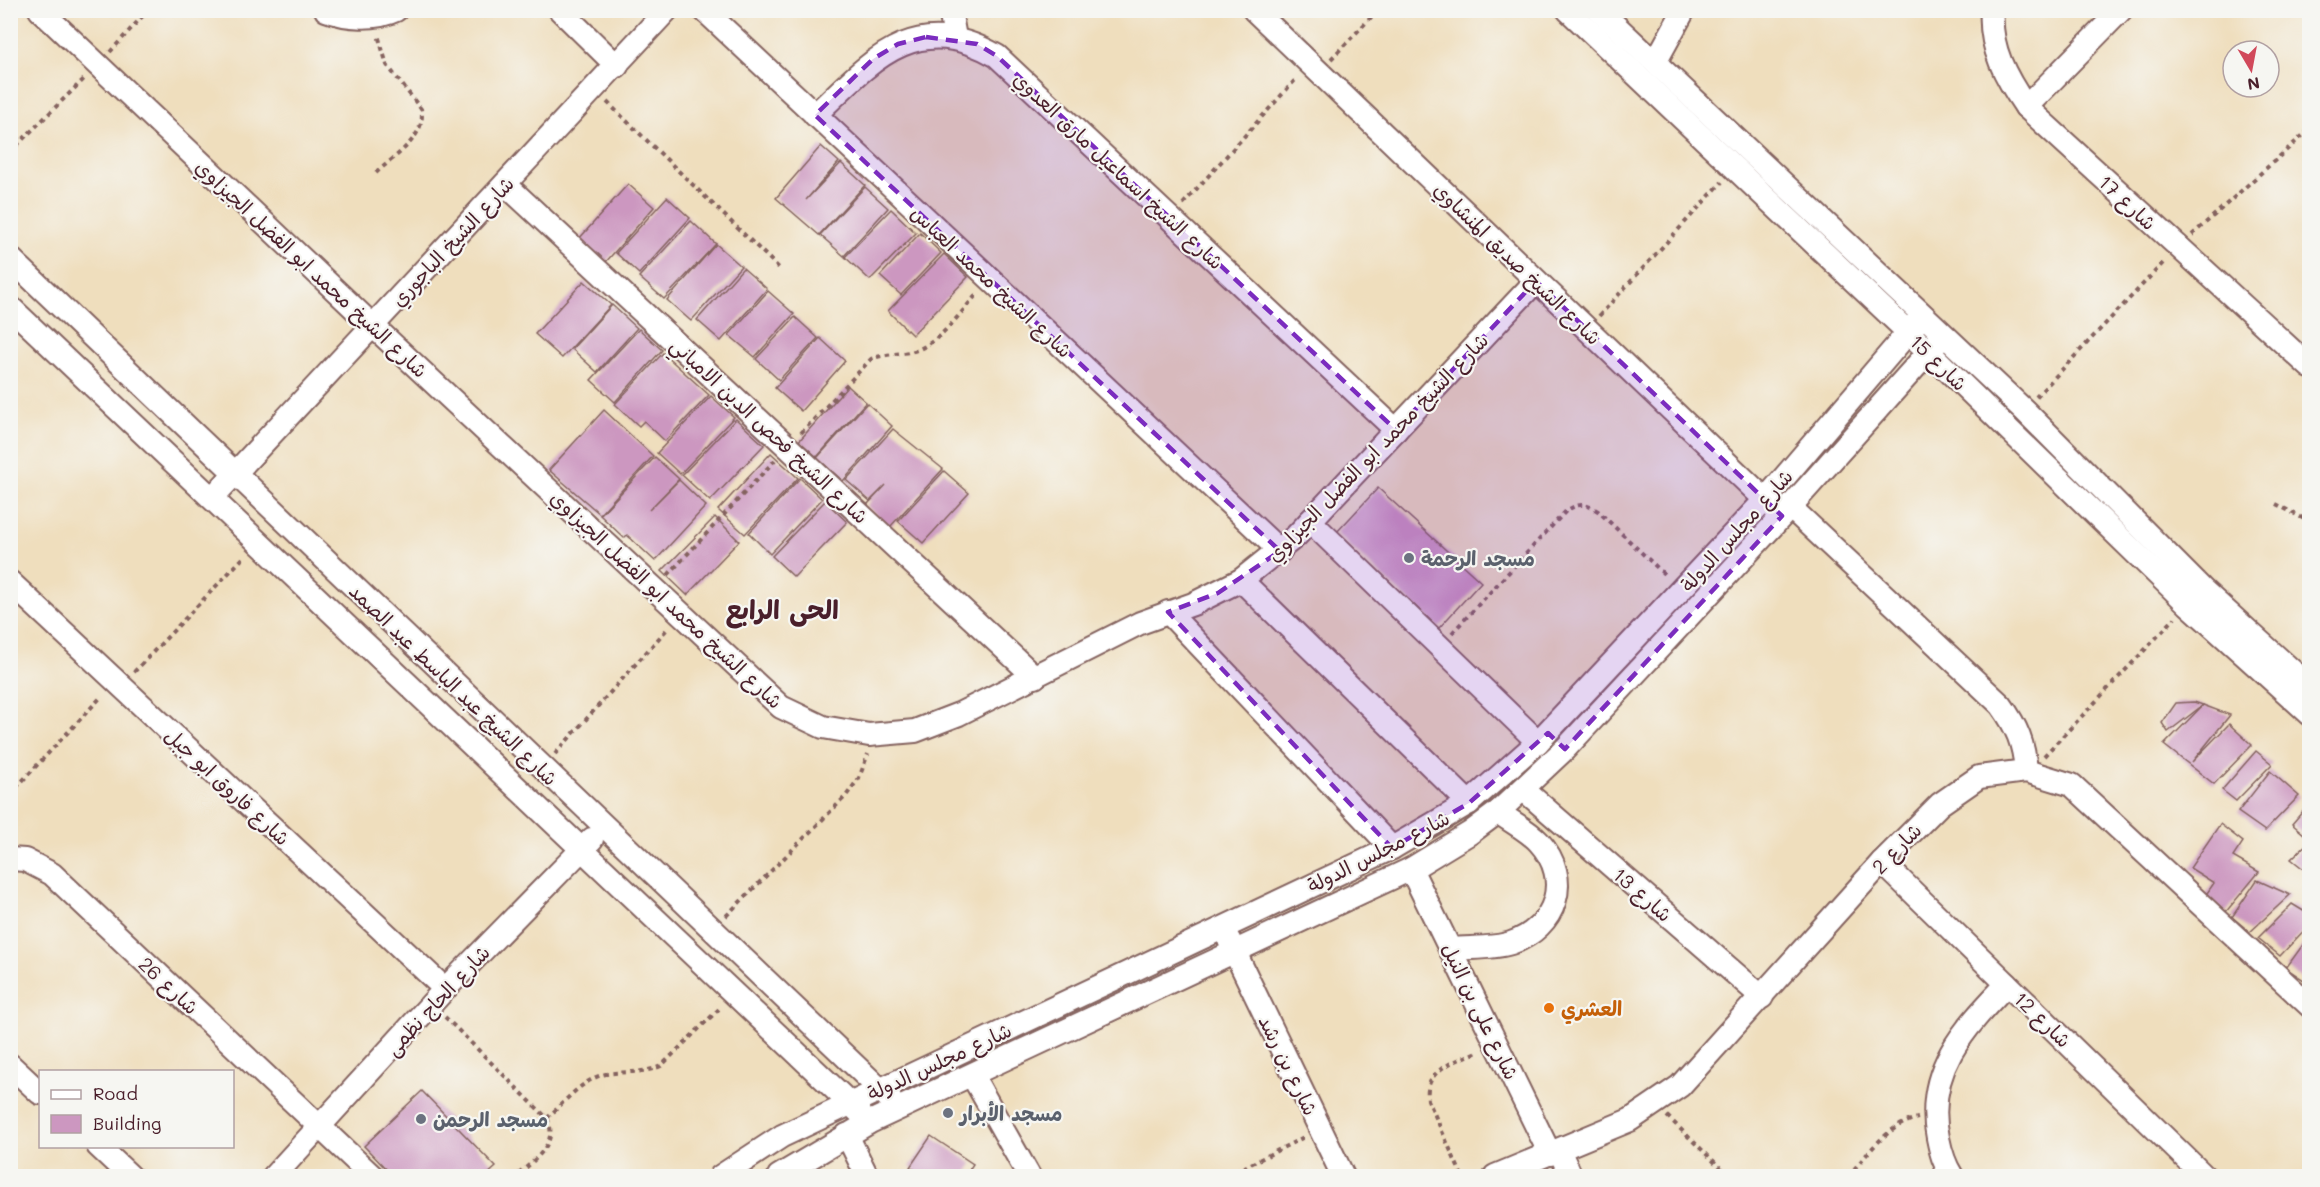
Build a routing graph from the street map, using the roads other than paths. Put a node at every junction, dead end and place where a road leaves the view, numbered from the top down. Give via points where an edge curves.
1 (40, 10) edge
2 (326, 10) edge
3 (560, 10) edge
4 (667, 10) edge
5 (704, 10) edge
6 (950, 10) edge
7 (1254, 10) edge
8 (1568, 10) edge
9 (1631, 10) edge
10 (1683, 10) edge
11 (1992, 10) edge
12 (2121, 10) edge
13 (390, 13) edge
14 (1605, 15) edge
15 (955, 38) junction
16 (1656, 62) junction
17 (617, 66) junction
18 (2026, 107) junction
19 (815, 115) junction
20 (505, 184) junction
21 (10, 258) edge
22 (1536, 281) junction
23 (10, 307) edge
24 (1915, 324) junction
25 (373, 326) junction
26 (1936, 344) junction
27 (2310, 367) edge
28 (1396, 430) junction
29 (234, 475) junction
30 (212, 498) junction
31 (1766, 500) junction
32 (1786, 511) junction
33 (1310, 521) junction
34 (1281, 551) junction
35 (1241, 580) junction
36 (10, 582) edge
37 (1168, 612) junction
38 (1035, 677) junction
39 (2310, 687) edge
40 (2310, 714) edge
41 (1543, 738) junction
42 (1565, 749) junction
43 (2026, 771) junction
44 (1524, 790) junction
45 (1469, 802) junction
46 (1498, 812) junction
47 (604, 827) junction
48 (1392, 848) junction
49 (582, 849) junction
50 (10, 860) edge
51 (1882, 862) junction
52 (1411, 869) junction
53 (1222, 926) junction
54 (1451, 949) junction
55 (1235, 953) junction
56 (2007, 984) junction
57 (438, 996) junction
58 (1762, 997) junction
59 (2310, 1006) edge
60 (10, 1065) edge
61 (972, 1075) junction
62 (880, 1089) junction
63 (39, 1092) edge
64 (850, 1103) junction
65 (900, 1108) junction
66 (870, 1122) junction
67 (319, 1127) junction
68 (847, 1135) junction
69 (100, 1148) edge
70 (1554, 1152) junction
71 (130, 1176) edge
72 (274, 1176) edge
73 (372, 1176) edge
74 (721, 1176) edge
75 (779, 1176) edge
76 (867, 1176) edge
77 (1029, 1176) edge
78 (1342, 1176) edge
79 (1495, 1176) edge
80 (1571, 1176) edge
81 (1952, 1176) edge
82 (2204, 1176) edge

1 - 25 street, شارع الشيخ محمد ابو الفضل الجيزاوي
2 - 13 street via 342,16
3 - 17 street
4 - 17 street, شارع الشيخ الباجوري
5 - 19 street, شارع الشيخ محمد العباس
6 - 15 street
7 - 22 street, شارع الشيخ صديق المنشاوي
8 - 24 street, شارع 15 via 1734,168
9 - 14 street
10 - 16 street
11 - 18 street, شارع 17 via 1995,47 2006,79
12 - 18 street
14 - 16 street, شارع 15
15 - 19 street, شارع الشيخ اسماعيل مارق العدوي via 926,37 898,44 873,59
15 - 28 street, شارع الشيخ اسماعيل مارق العدوي via 977,44 997,56
16 - 24 street, شارع 15
17 - 20 street, شارع الشيخ الباجوري
18 - 27 street, شارع 17
19 - 34 street, شارع الشيخ محمد العباس
20 - 25 street, شارع الشيخ الباجوري
20 - 38 street, شارع الشيخ فحص الدين الامباني
21 - 29 street, شارع الشيخ عبد الباسط عبد الصمد
22 - 28 street, شارع الشيخ محمد ابو الفضل الجيزاوي
22 - 31 street, شارع الشيخ صديق المنشاوي
23 - 30 street, شارع الشيخ عبد الباسط عبد الصمد
24 - 26 street, شارع 15
24 - 31 street, شارع مجلس الدولة
25 - 29 street, شارع الشيخ الباجوري
25 - 38 street, شارع الشيخ محمد ابو الفضل الجيزاوي via 781,707 824,727 869,735 915,731
26 - 32 street, شارع مجلس الدولة
26 - 39 street, شارع 15 via 2024,410 2204,591
26 - 40 street, شارع 15 via 2188,604
28 - 33 street, شارع الشيخ محمد ابو الفضل الجيزاوي
29 - 30 street, شارع الشيخ الباجوري
29 - 47 street, شارع الشيخ عبد الباسط عبد الصمد
30 - 49 street, شارع الشيخ عبد الباسط عبد الصمد
31 - 32 street, شارع الشيخ صديق المنشاوي
31 - 41 street, شارع مجلس الدولة
32 - 42 street, شارع مجلس الدولة
32 - 43 street, شارع الشيخ صديق المنشاوي via 2001,705 2020,736
33 - 34 street, شارع الشيخ محمد ابو الفضل الجيزاوي
33 - 41 street via 1439,646
34 - 35 street, شارع الشيخ محمد ابو الفضل الجيزاوي
35 - 37 street, شارع الشيخ محمد ابو الفضل الجيزاوي
35 - 45 street
36 - 57 street, شارع فاروق ابو جبل via 119,683
37 - 38 street, شارع الشيخ محمد ابو الفضل الجيزاوي
37 - 48 street
41 - 42 street
41 - 45 street, شارع مجلس الدولة
42 - 44 street, شارع مجلس الدولة
43 - 51 street, شارع 2 via 1979,777 1940,804
43 - 59 street, شارع 2 via 2072,785
44 - 46 street, شارع مجلس الدولة
44 - 58 street, شارع 13
45 - 48 street, شارع مجلس الدولة
46 - 52 street, شارع مجلس الدولة
46 - 54 street via 1539,842 1556,870 1556,902 1539,930 1509,944
47 - 49 street, شارع الحاج نظمى
47 - 62 street, شارع الشيخ عبد الباسط عبد الصمد
48 - 53 street, شارع مجلس الدولة
49 - 57 street, شارع الحاج نظمى
49 - 64 street, شارع الشيخ عبد الباسط عبد الصمد
50 - 67 street, شارع 26 via 25,860 52,874
51 - 56 street, شارع 12
51 - 58 street, شارع 2
52 - 54 street, شارع على بن النيل
52 - 55 street, شارع مجلس الدولة
53 - 55 street, شارع بن رشد
53 - 62 street, شارع مجلس الدولة
54 - 70 street, شارع على بن النيل
55 - 61 street, شارع مجلس الدولة
55 - 78 street, شارع بن رشد
56 - 81 street via 1970,1023 1942,1065 1933,1115 1944,1164
56 - 82 street, شارع 12
57 - 67 street, شارع الحاج نظمى
58 - 70 street, شارع 2 via 1702,1065 1656,1105
60 - 63 street
61 - 65 street, شارع مجلس الدولة
61 - 77 street
62 - 64 street, شارع مجلس الدولة
62 - 65 street, شارع الشيخ عبد الباسط عبد الصمد
64 - 66 street, شارع الشيخ عبد الباسط عبد الصمد
64 - 74 street, شارع مجلس الدولة via 782,1136
65 - 66 street, شارع مجلس الدولة
66 - 68 street, شارع مجلس الدولة
67 - 72 street, شارع الحاج نظمى
67 - 73 street, شارع 26
68 - 75 street, شارع مجلس الدولة
68 - 76 street
69 - 71 street
70 - 79 street, شارع 2
70 - 80 street, شارع على بن النيل

